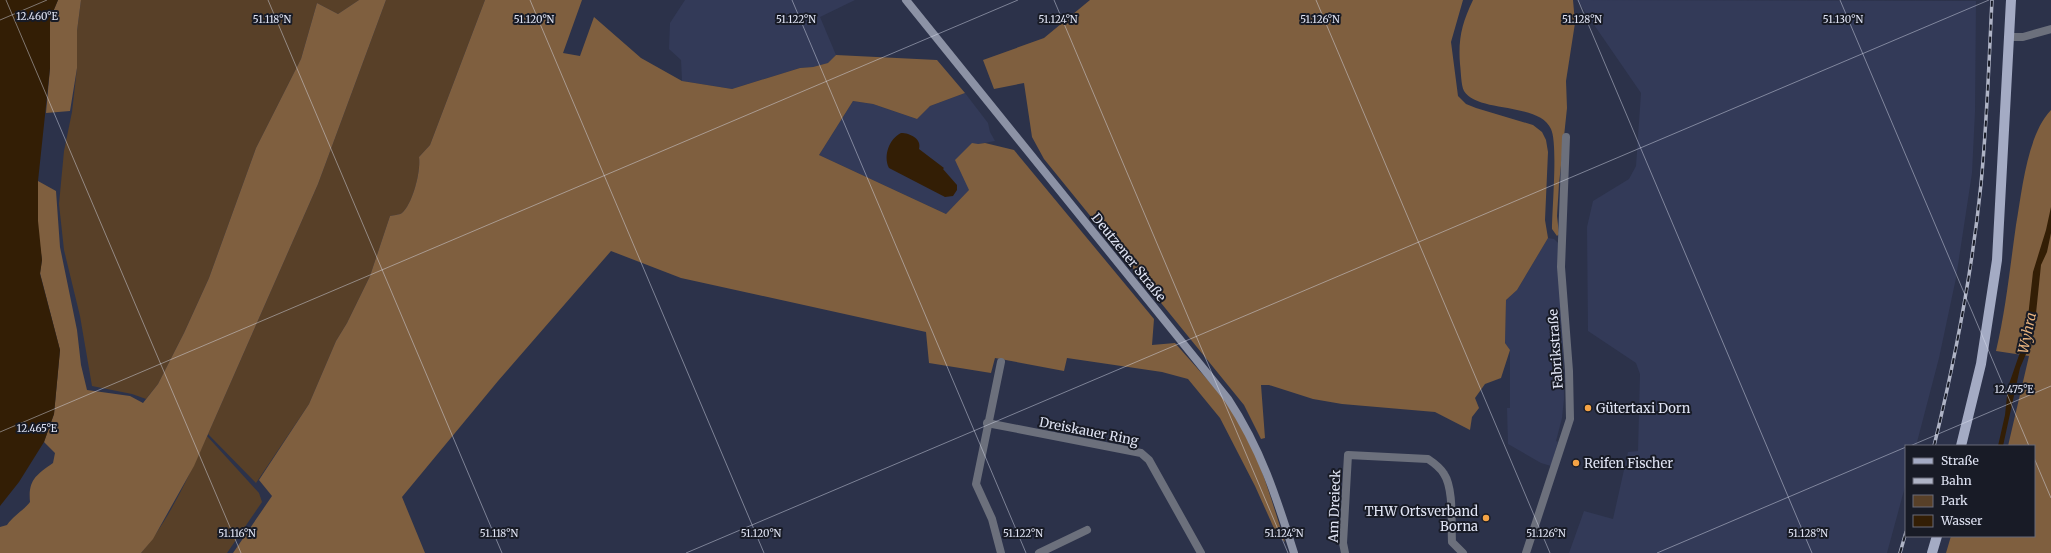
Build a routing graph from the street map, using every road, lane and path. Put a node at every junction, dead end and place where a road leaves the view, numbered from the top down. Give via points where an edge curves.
1 (906, 0) edge
2 (2011, 0) edge
3 (2051, 29) edge
4 (2009, 37) junction
5 (1566, 137) dead end
6 (1001, 362) dead end
7 (987, 423) junction
8 (1961, 445) edge
9 (1087, 530) dead end
10 (1937, 537) edge
11 (1001, 553) edge
12 (1039, 553) edge
13 (1201, 553) edge
14 (1294, 553) edge
15 (1345, 553) edge
16 (1463, 553) edge
17 (1526, 553) edge
18 (1932, 553) edge

1 - 14 main road, Deutzener Straße via 1228,398 1265,466
2 - 4 main road
3 - 4 street via 2023,37
4 - 8 main road via 1997,260 1982,364
5 - 17 street, Fabrikstraße via 1562,267 1570,419
6 - 7 street
7 - 11 street via 976,484 992,519
7 - 13 street, Dreiskauer Ring via 1141,453 1149,460
9 - 12 street
10 - 18 main road
15 - 16 street, Am Dreieck via 1343,543 1348,456 1428,459 1439,466 1445,475 1450,492 1452,542

